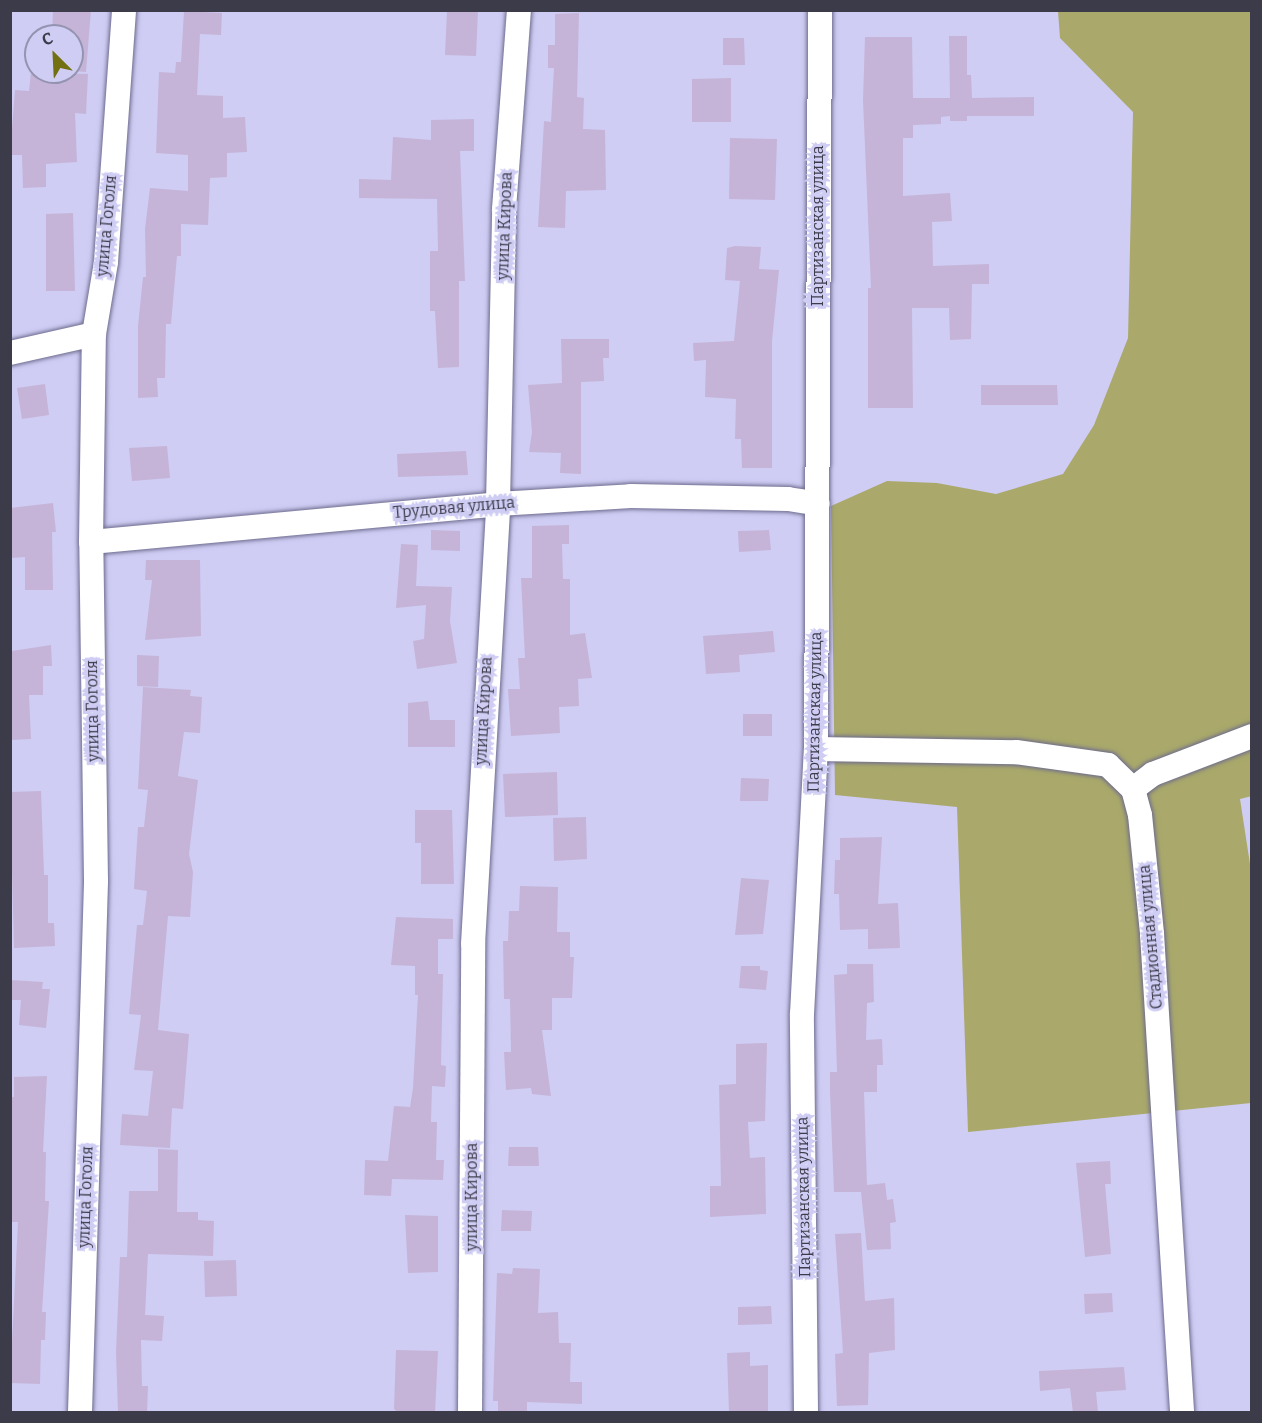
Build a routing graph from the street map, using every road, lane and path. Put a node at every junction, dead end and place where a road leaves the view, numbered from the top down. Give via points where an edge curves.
1 (124, 10) edge
2 (519, 10) edge
3 (820, 10) edge
4 (94, 334) junction
5 (10, 353) edge
6 (498, 504) junction
7 (818, 504) junction
8 (91, 542) junction
9 (1251, 736) edge
10 (816, 749) junction
11 (1133, 789) junction
12 (80, 1413) edge
13 (470, 1413) edge
14 (806, 1413) edge
15 (1182, 1413) edge

1 - 4 street, улица Гоголя via 106,262
2 - 6 street, улица Кирова via 504,209
3 - 7 street, Партизанская улица
4 - 5 street
4 - 8 street, улица Гоголя
6 - 7 street, Трудовая улица via 631,496 788,499
6 - 8 street, Трудовая улица
6 - 13 street, улица Кирова via 473,944
7 - 10 street, Партизанская улица
8 - 12 street, улица Гоголя via 96,881
9 - 11 street via 1153,774
10 - 11 street via 1016,752 1108,765
10 - 14 street, Партизанская улица via 802,1014
11 - 15 street, Стадионная улица via 1140,815 1152,934

